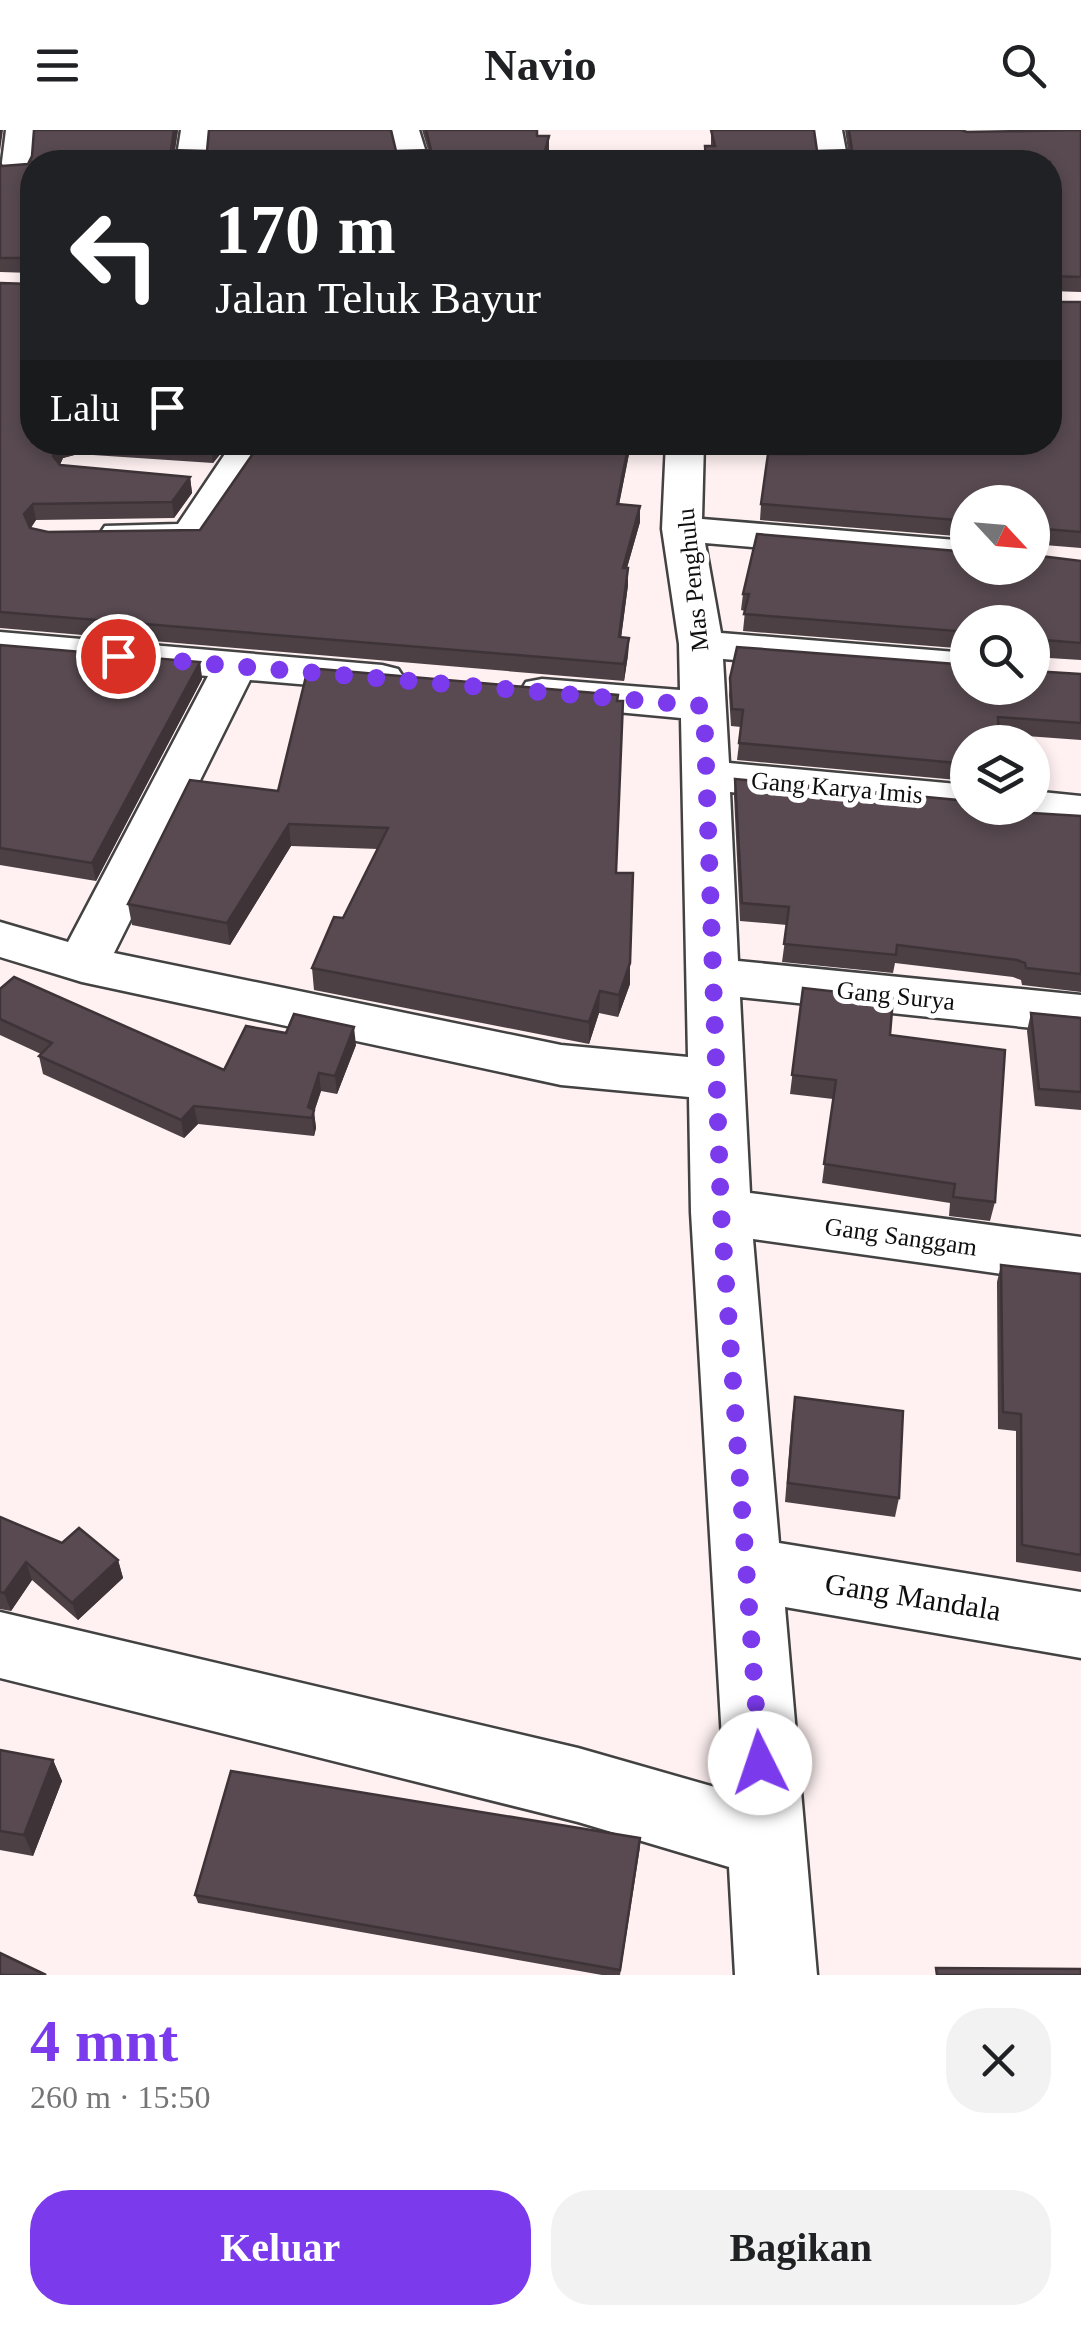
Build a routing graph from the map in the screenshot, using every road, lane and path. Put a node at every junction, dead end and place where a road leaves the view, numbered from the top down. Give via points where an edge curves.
1 (20, 130) edge
2 (16, 170) edge
3 (237, 455) edge
4 (685, 455) edge
5 (682, 528) junction
6 (89, 534) edge
7 (950, 551) edge
8 (701, 644) junction
9 (0, 645) edge
10 (950, 665) edge
11 (236, 666) junction
12 (430, 682) edge
13 (508, 689) edge
14 (704, 706) junction
15 (706, 775) junction
16 (950, 798) edge
17 (1050, 808) edge
18 (1081, 811) edge
19 (0, 939) edge
20 (82, 964) junction
21 (711, 976) junction
22 (1081, 1014) edge
23 (716, 1080) junction
24 (721, 1212) junction
25 (1081, 1261) edge
26 (746, 1570) junction
27 (1081, 1624) edge
28 (0, 1645) edge
29 (766, 1840) junction
30 (776, 1975) edge

1 - 2 street
3 - 6 street via 209,479 188,534
4 - 5 street, Mas Penghulu
5 - 7 street
5 - 8 street, Mas Penghulu
8 - 10 street
8 - 14 street, Mas Penghulu
9 - 11 street
11 - 12 street
11 - 20 street
13 - 14 street
14 - 15 street, Mas Penghulu
15 - 16 street, Gang Karya Imis
15 - 21 street, Mas Penghulu
17 - 18 street
19 - 20 street
20 - 23 street via 561,1065
21 - 22 street, Gang Surya
21 - 23 street, Mas Penghulu
23 - 24 street, Mas Penghulu
24 - 25 street, Gang Sanggam
24 - 26 street, Mas Penghulu
26 - 27 street, Gang Mandala
26 - 29 street, Mas Penghulu
28 - 29 street via 578,1785
29 - 30 street, Mas Penghulu

